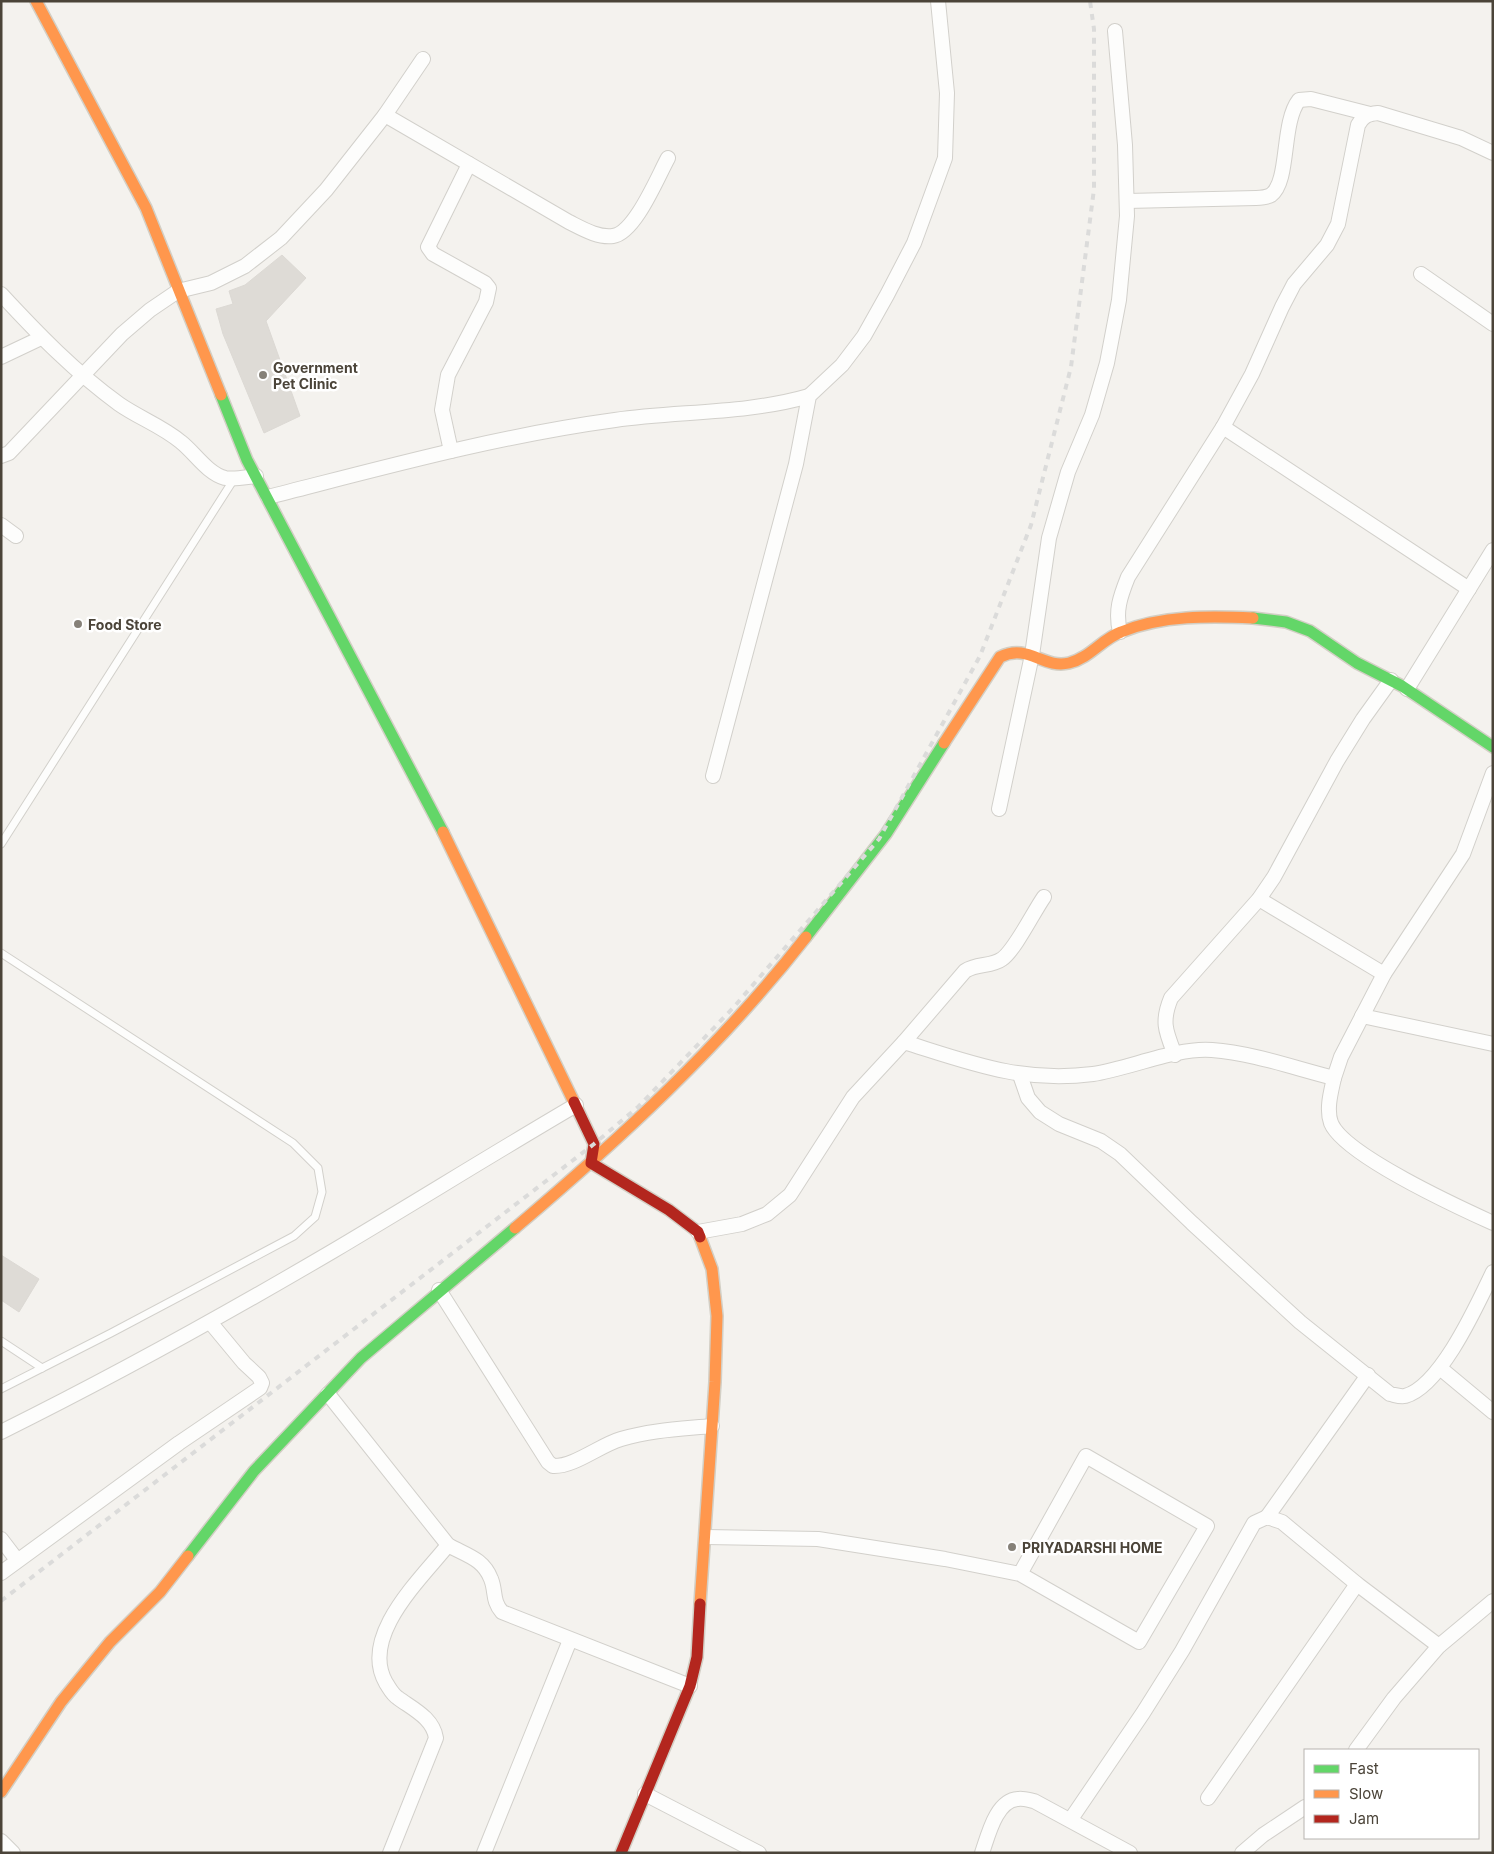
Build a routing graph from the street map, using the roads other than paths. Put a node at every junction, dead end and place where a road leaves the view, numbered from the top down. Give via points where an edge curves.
1 (36, 1) edge
2 (938, 1) edge
3 (1115, 31) dead end
4 (423, 59) dead end
5 (1370, 114) junction
6 (385, 115) junction
7 (1493, 153) edge
8 (668, 158) dead end
9 (469, 164) junction
10 (1127, 201) junction
11 (1421, 274) dead end
12 (178, 291) junction
13 (1, 294) edge
14 (1493, 324) edge
15 (42, 338) junction
16 (1, 357) edge
17 (82, 375) junction
18 (809, 396) junction
19 (1223, 427) junction
20 (451, 452) junction
21 (1, 456) edge
22 (256, 476) junction
23 (235, 479) junction
24 (268, 497) junction
25 (1, 525) edge
26 (16, 536) dead end
27 (1493, 550) edge
28 (1469, 589) junction
29 (1120, 632) junction
30 (1032, 655) junction
31 (1391, 680) junction
32 (1407, 689) junction
33 (1493, 747) edge
34 (713, 776) dead end
35 (1491, 783) edge
36 (999, 809) dead end
37 (1, 844) edge
38 (1044, 897) dead end
39 (1259, 899) junction
40 (1, 953) edge
41 (1384, 974) junction
42 (1362, 1016) junction
43 (904, 1042) junction
44 (1493, 1044) edge
45 (1175, 1055) junction
46 (1020, 1075) junction
47 (1334, 1078) junction
48 (576, 1105) junction
49 (590, 1163) junction
50 (1493, 1223) edge
51 (698, 1232) junction
52 (1493, 1272) edge
53 (439, 1290) junction
54 (210, 1322) junction
55 (1, 1340) edge
56 (42, 1368) junction
57 (1440, 1368) junction
58 (1368, 1375) junction
59 (1, 1389) edge
60 (328, 1394) junction
61 (1493, 1412) edge
62 (712, 1426) junction
63 (1, 1432) edge
64 (1267, 1517) junction
65 (706, 1537) junction
66 (1, 1539) edge
67 (448, 1545) junction
68 (17, 1560) junction
69 (1, 1573) edge
70 (1020, 1574) junction
71 (1357, 1584) junction
72 (1493, 1601) edge
73 (570, 1640) junction
74 (1439, 1646) junction
75 (690, 1686) junction
76 (1357, 1749) edge
77 (1, 1792) edge
78 (645, 1794) junction
79 (1208, 1798) dead end
80 (1304, 1808) edge
81 (1071, 1820) junction
82 (1, 1841) edge
83 (13, 1853) edge
84 (390, 1853) edge
85 (484, 1853) edge
86 (621, 1853) edge
87 (759, 1853) edge
88 (982, 1853) edge
89 (1130, 1853) edge
90 (1242, 1853) edge

1 - 12 street via 146,208
2 - 18 street via 947,93 944,158 914,242 888,295 842,365
3 - 10 street
4 - 6 street
5 - 7 street via 1378,113 1461,138
5 - 10 street via 1311,99 1299,100 1292,108 1281,177 1270,196
5 - 19 street via 1358,125 1338,224 1327,245 1294,284
6 - 9 street
6 - 12 street via 326,190 281,238 245,266 211,283
8 - 9 street via 635,218 626,230 614,236 597,235 569,222
9 - 20 street via 428,247 433,254 490,288 448,375 442,410
10 - 30 street via 1119,300 1107,363 1092,415 1068,472 1049,538
11 - 14 street
12 - 17 street via 122,334
12 - 22 street
13 - 15 street
15 - 16 street
15 - 17 street
17 - 21 street via 9,453
17 - 23 street via 138,417 181,442 213,472
18 - 20 street via 778,405 614,420
18 - 34 street via 796,464
19 - 28 street
19 - 29 street via 1128,578 1118,602 1116,618
20 - 24 street
22 - 23 street
22 - 24 street
23 - 37 lane
24 - 48 street via 477,898
25 - 26 street
27 - 28 street
28 - 32 street
29 - 30 street via 1078,660 1063,664
29 - 31 street via 1178,619 1280,622 1315,633 1358,663
30 - 36 street
30 - 49 street via 1009,650 1000,657 886,834 798,947 725,1032 657,1102
31 - 32 street
31 - 39 street via 1337,761 1291,848
32 - 33 street
35 - 41 street via 1463,854
38 - 43 street via 1008,954 993,963 974,965 965,971
39 - 41 street
39 - 45 street via 1171,998 1165,1013 1165,1029
40 - 56 lane via 293,1143 318,1168 322,1192 315,1217 294,1236
41 - 42 street
42 - 44 street
42 - 47 street
43 - 46 street
43 - 51 street via 853,1097 790,1195 767,1214 750,1221
45 - 46 street via 1094,1074
45 - 47 street via 1219,1051
46 - 58 street via 1028,1098 1040,1112 1101,1141 1120,1154 1300,1322
47 - 50 street via 1328,1107 1331,1124 1342,1137 1397,1175
48 - 49 street via 594,1144
48 - 54 street
49 - 51 street via 669,1210
49 - 53 street
51 - 62 street via 712,1269 717,1316
52 - 57 street
53 - 60 street via 361,1358
53 - 62 street via 553,1466 565,1465 619,1439 655,1431
54 - 63 street via 90,1388
54 - 68 street via 260,1377 260,1388
55 - 56 lane
56 - 59 lane
57 - 58 street via 1416,1391 1402,1397 1390,1394
57 - 61 street
58 - 64 street
60 - 67 street
60 - 77 street via 254,1471 160,1592 110,1642 61,1702
62 - 65 street
64 - 71 street via 1282,1522
64 - 81 street via 1254,1523 1177,1659
65 - 70 street via 818,1539
65 - 75 street via 697,1657
66 - 68 street
67 - 73 street via 476,1558 485,1569 492,1579 496,1605 502,1612
67 - 84 street via 393,1615 378,1652 381,1674 393,1694 428,1720 435,1728 436,1738
68 - 69 street
70 - 70 street via 1086,1456 1207,1526 1139,1642
71 - 74 street
71 - 79 street
72 - 74 street
73 - 75 street
73 - 85 street
74 - 76 street via 1394,1698
75 - 78 street
78 - 86 street
78 - 87 street
80 - 90 street
81 - 88 street via 1034,1801 1017,1798 1004,1805
81 - 89 street
82 - 83 street

